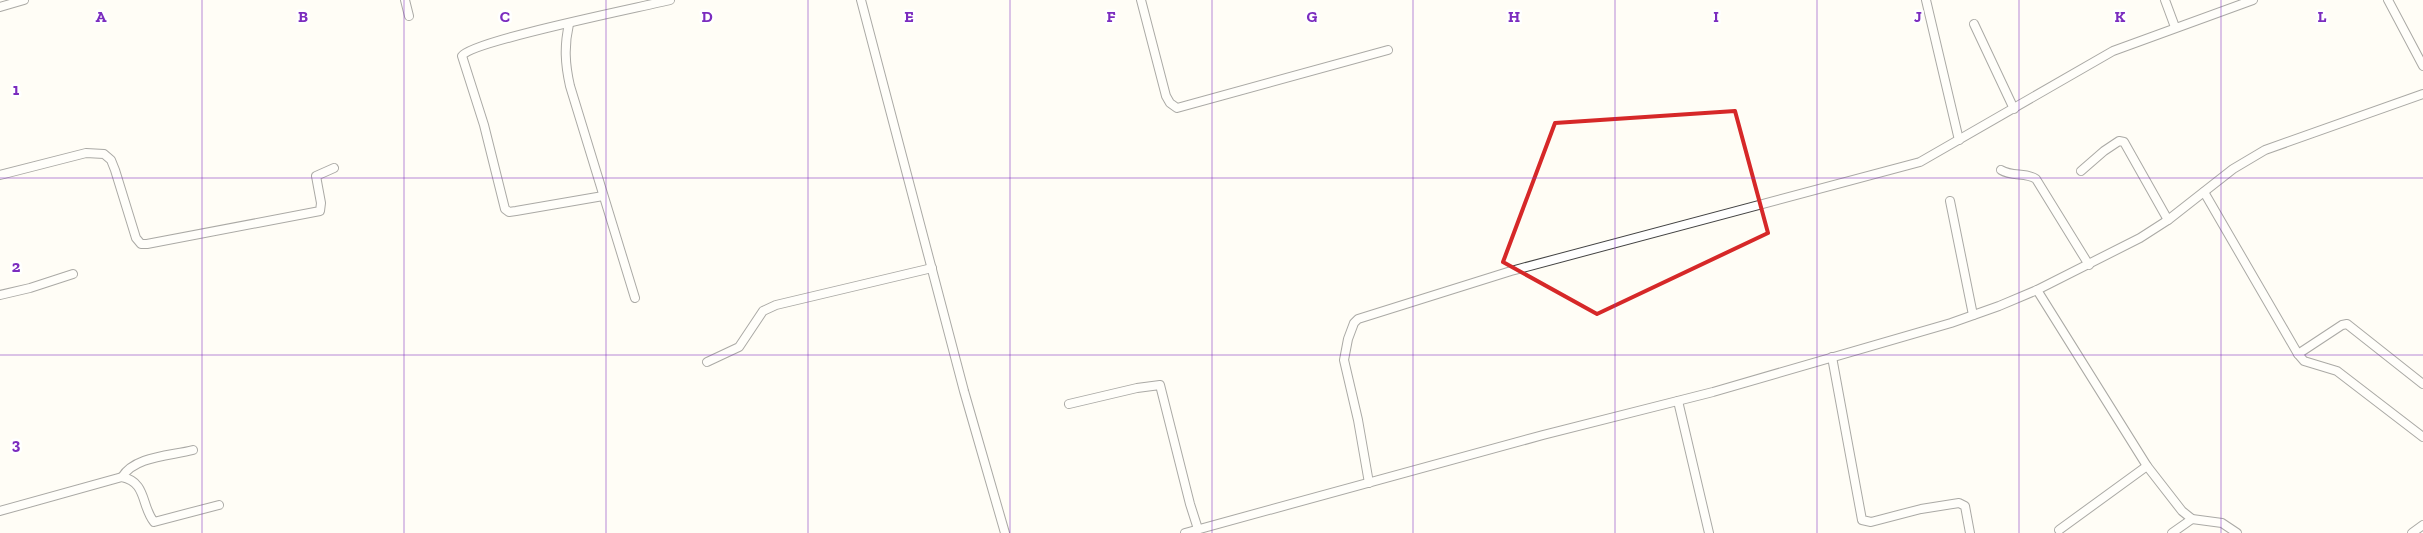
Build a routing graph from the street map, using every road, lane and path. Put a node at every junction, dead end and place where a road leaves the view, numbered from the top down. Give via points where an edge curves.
1 (24, 0) edge
2 (405, 0) edge
3 (670, 0) edge
4 (861, 0) edge
5 (1141, 0) edge
6 (1926, 0) edge
7 (2165, 0) edge
8 (2253, 0) edge
9 (2388, 0) edge
10 (0, 7) edge
11 (409, 16) dead end
12 (569, 24) junction
13 (1974, 24) dead end
14 (2175, 27) junction
15 (1388, 50) dead end
16 (2423, 66) edge
17 (2423, 94) edge
18 (2014, 109) junction
19 (1960, 140) junction
20 (334, 168) dead end
21 (2001, 170) dead end
22 (2081, 171) dead end
23 (0, 175) edge
24 (2204, 192) junction
25 (603, 196) junction
26 (1950, 200) dead end
27 (2168, 220) junction
28 (2089, 265) junction
29 (932, 268) junction
30 (73, 274) dead end
31 (2037, 290) junction
32 (0, 294) edge
33 (636, 298) dead end
34 (1973, 315) junction
35 (2298, 354) junction
36 (1832, 357) junction
37 (707, 362) dead end
38 (2423, 384) edge
39 (1678, 401) junction
40 (1069, 404) dead end
41 (2423, 437) edge
42 (193, 450) dead end
43 (2147, 466) junction
44 (122, 477) junction
45 (1369, 483) junction
46 (220, 505) dead end
47 (0, 511) edge
48 (2192, 519) junction
49 (2423, 524) edge
50 (1198, 529) junction
51 (2059, 530) dead end
52 (1005, 533) edge
53 (1185, 533) edge
54 (1710, 533) edge
55 (1970, 533) edge
56 (2172, 533) edge
57 (2236, 533) edge
58 (2412, 533) edge

1 - 10 street
2 - 11 street
3 - 12 street
4 - 29 street
5 - 15 street via 1166,96 1177,108
6 - 19 street
7 - 14 street
8 - 14 street
9 - 16 street
12 - 25 street via 565,64
12 - 25 street via 469,50 462,56 463,63 484,125 505,209 509,212
13 - 18 street
14 - 18 street via 2113,51
17 - 24 street via 2265,150
18 - 19 street
19 - 45 street via 1901,169 1519,269 1358,319 1348,339 1344,360
20 - 23 street via 316,179 320,210 147,244 141,244 136,238 111,160 104,154 86,153
21 - 28 street via 2036,179
22 - 27 street via 2104,151 2124,142
24 - 27 street
24 - 35 street
25 - 33 street
26 - 34 street
27 - 28 street
28 - 31 street
29 - 37 street via 776,304 763,311 739,347
29 - 52 street
30 - 32 street
31 - 34 street
31 - 43 street
34 - 36 street
35 - 38 street via 2347,324
35 - 41 street via 2304,360 2337,371
36 - 39 street
36 - 55 street via 1862,520 1871,522 1959,503 1965,506
39 - 45 street
39 - 54 street
40 - 50 street via 1160,385
42 - 44 street via 138,462 129,467
43 - 48 street
43 - 51 street
44 - 46 street via 139,485 154,522
44 - 47 street
45 - 50 street
48 - 56 street
48 - 57 street via 2222,524
49 - 58 street
50 - 53 street

